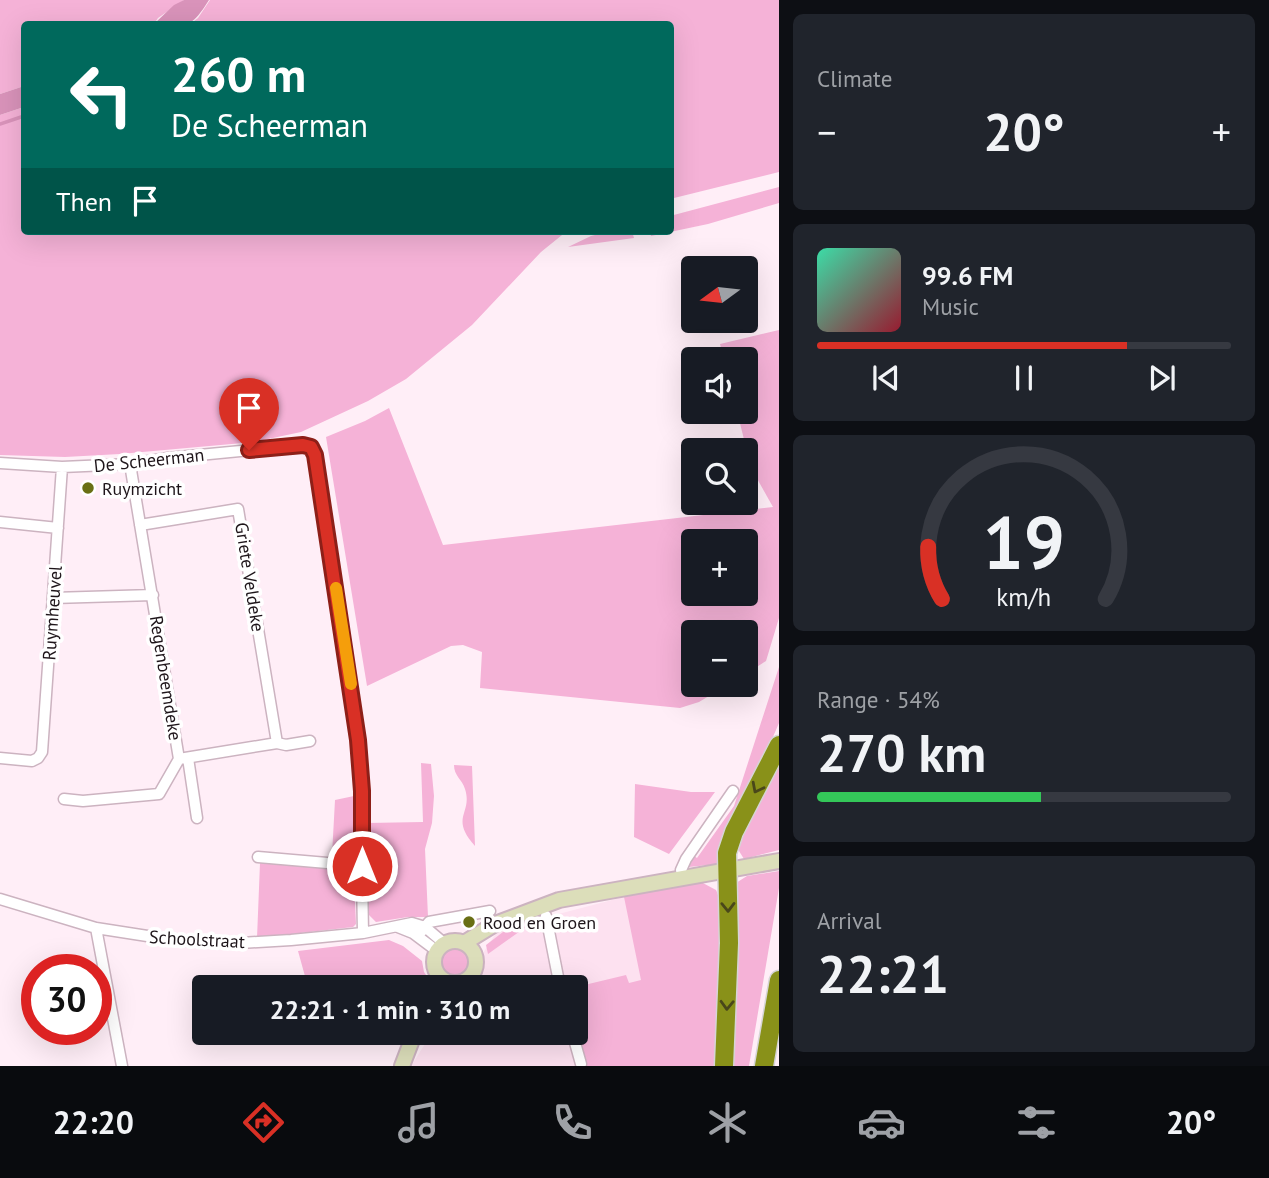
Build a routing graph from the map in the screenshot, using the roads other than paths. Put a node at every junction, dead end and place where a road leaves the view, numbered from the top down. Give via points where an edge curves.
1 (0, 463) edge
2 (130, 464) junction
3 (62, 467) junction
4 (0, 522) edge
5 (140, 525) junction
6 (58, 528) junction
7 (153, 596) junction
8 (53, 598) junction
9 (310, 741) dead end
10 (277, 743) junction
11 (779, 745) edge
12 (0, 758) edge
13 (183, 759) junction
14 (733, 791) dead end
15 (64, 799) dead end
16 (197, 818) dead end
17 (258, 857) dead end
18 (774, 862) edge
19 (362, 866) junction
20 (726, 871) junction
21 (683, 878) junction
22 (0, 899) edge
23 (490, 911) dead end
24 (546, 916) dead end
25 (398, 927) junction
26 (425, 927) junction
27 (96, 928) junction
28 (363, 933) junction
29 (418, 936) junction
30 (441, 948) junction
31 (469, 948) junction
32 (440, 975) edge
33 (471, 975) edge
34 (558, 975) edge
35 (779, 980) edge
36 (410, 1045) edge
37 (576, 1045) edge
38 (582, 1064) edge
39 (122, 1066) edge
40 (402, 1066) edge
41 (724, 1066) edge
42 (764, 1066) edge

1 - 3 street, De Scheerman
2 - 3 street, De Scheerman
2 - 5 street, Regenbeemdeke
2 - 19 street, De Scheerman via 311,447 353,696 361,772
3 - 6 street, Ruymheuvel
4 - 6 street
5 - 7 street, Regenbeemdeke
5 - 10 street, Griete Veldeke via 239,509
6 - 8 street, Ruymheuvel
7 - 8 street
7 - 13 street, Regenbeemdeke
8 - 12 street, Ruymheuvel via 42,752 32,761
9 - 10 street
10 - 13 street
11 -> 20 highway via 734,832
13 - 15 street, Regenbeemdeke via 159,794
13 - 16 street, Regenbeemdeke
14 - 21 street via 686,859
17 - 19 street
18 - 20 main road
19 - 28 street, De Scheerman
20 - 21 main road
20 -> 41 highway via 729,943
21 - 31 main road via 559,900 511,919
22 - 27 street, Schoolstraat
23 - 26 street, Schoolstraat via 438,919
24 - 34 street
25 - 26 street, Schoolstraat via 412,923
25 - 28 street, Schoolstraat
25 - 29 street
26 - 29 street
26 - 30 street
27 - 28 street, Schoolstraat via 173,940 241,943
27 - 39 street
29 - 30 street
30 - 31 main road via 453,941
30 - 32 main road via 434,961
31 - 33 main road via 475,967
35 - 42 highway
36 - 40 main road
37 - 38 street

